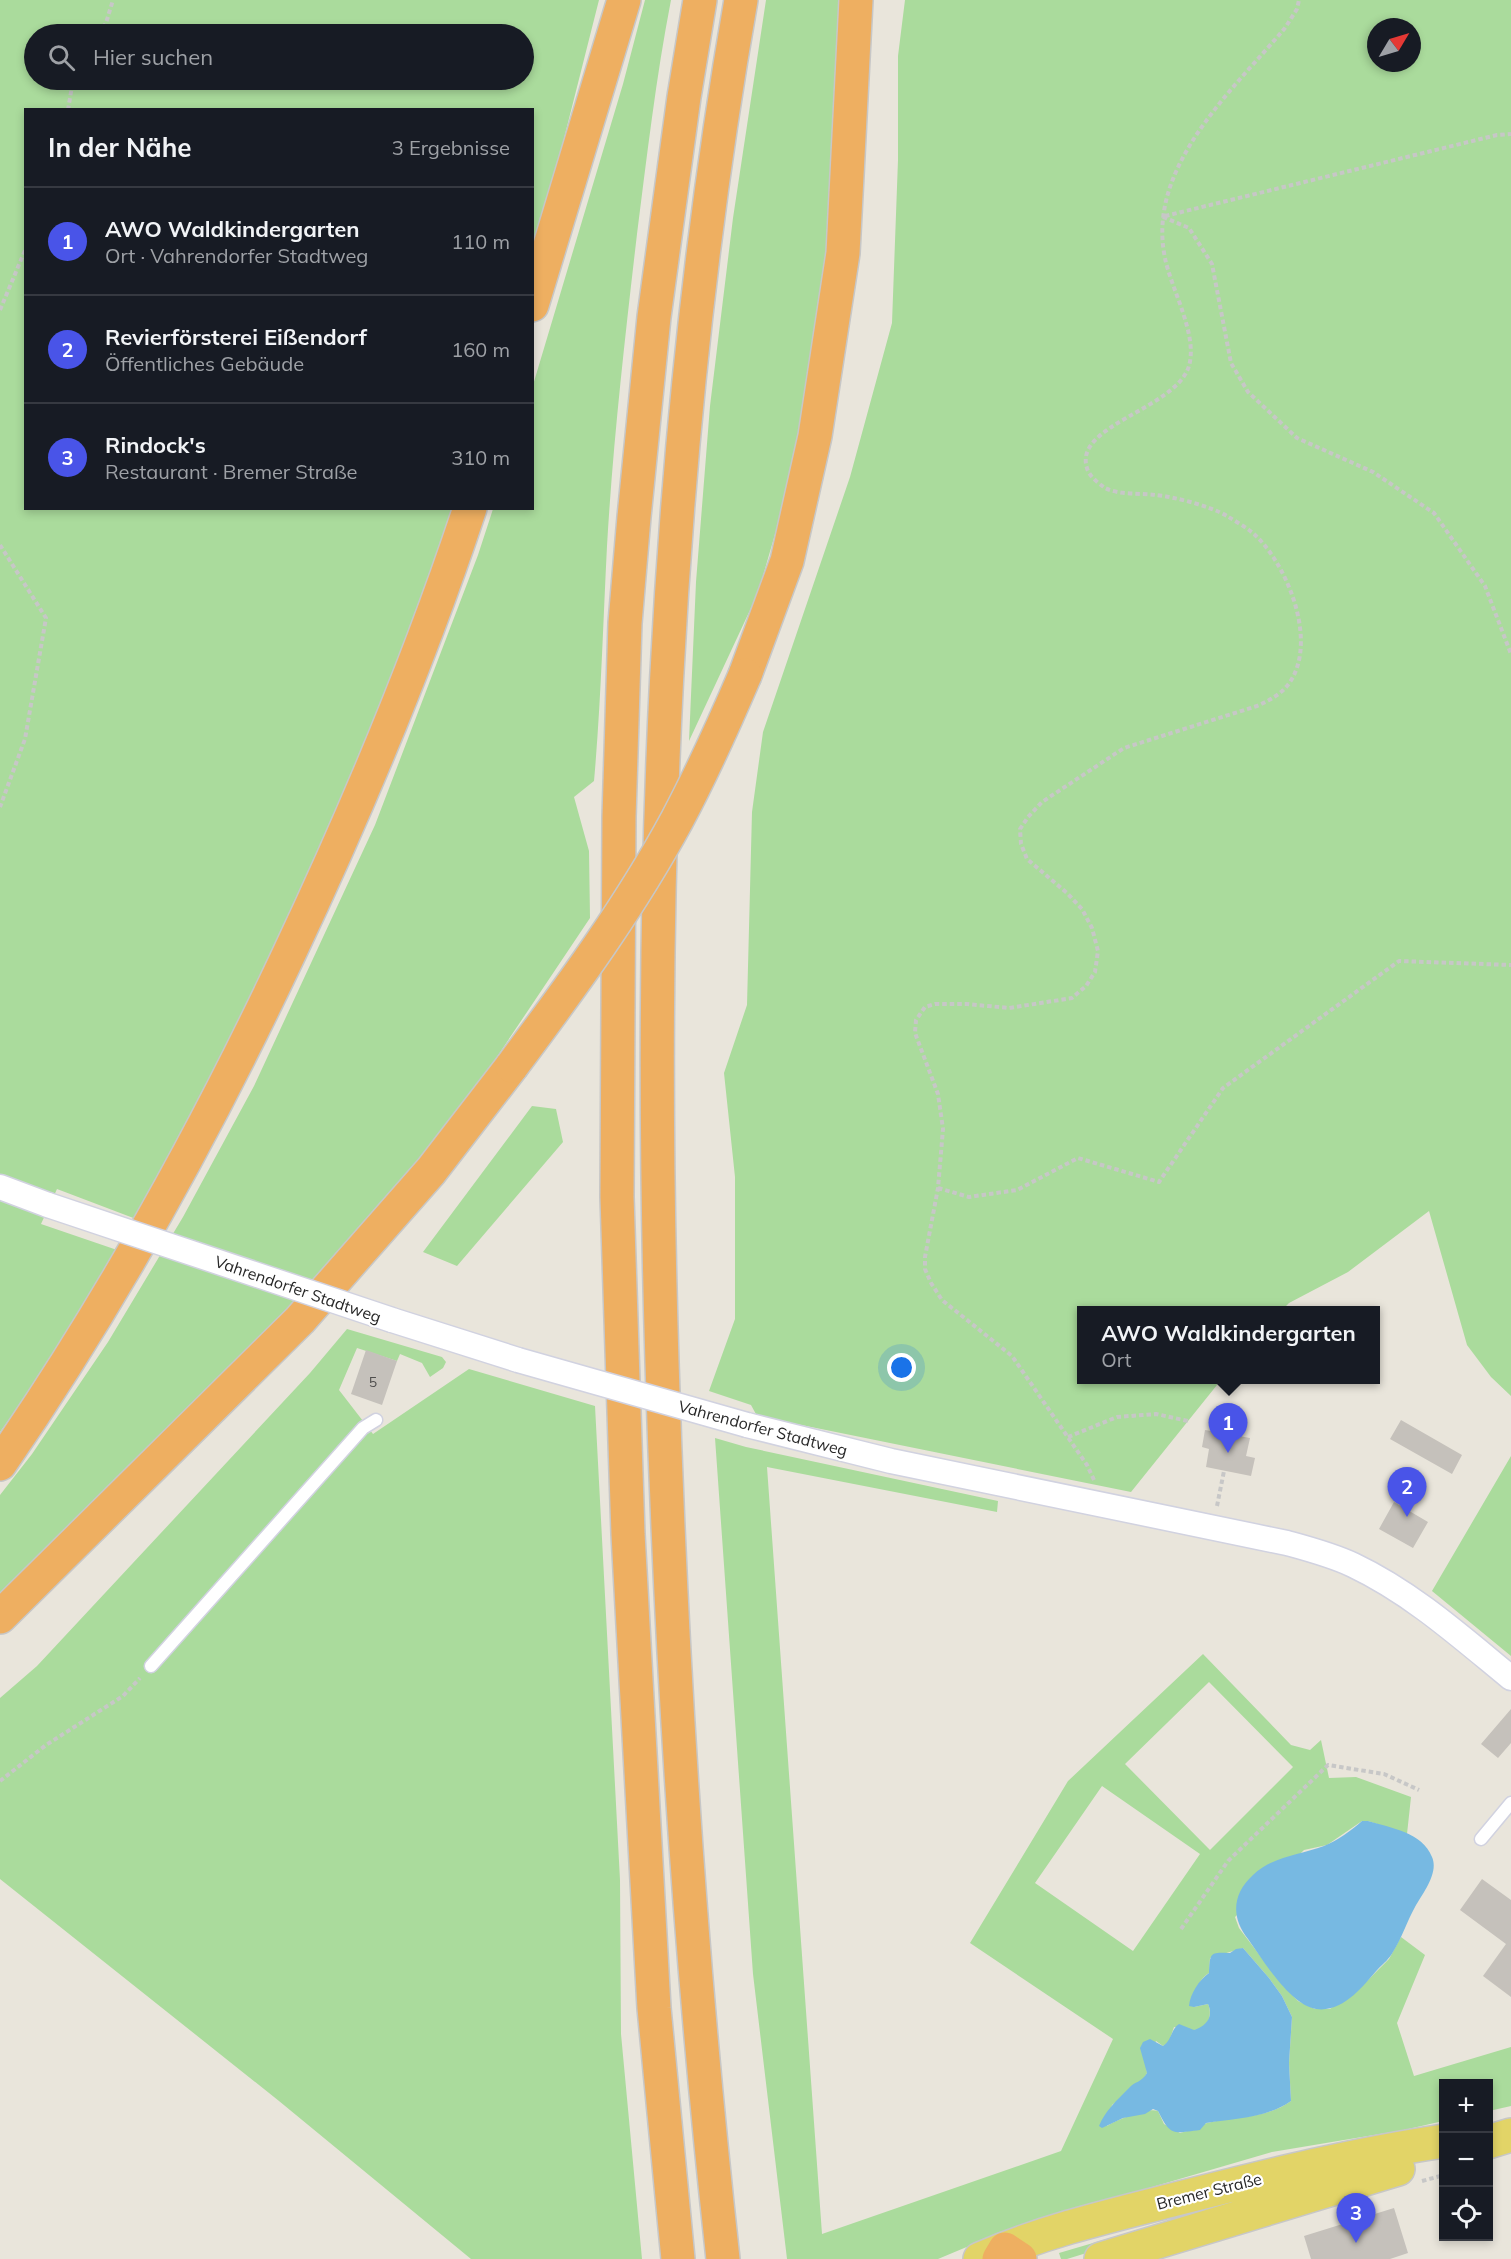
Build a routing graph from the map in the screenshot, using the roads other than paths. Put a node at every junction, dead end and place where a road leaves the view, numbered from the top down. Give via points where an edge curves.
1 (624, 0) edge
2 (700, 0) edge
3 (741, 0) edge
4 (856, 0) edge
5 (534, 298) edge
6 (469, 510) edge
7 (0, 1187) edge
8 (376, 1420) dead end
9 (0, 1464) edge
10 (0, 1617) edge
11 (151, 1666) road end
12 (1511, 1678) edge
13 (1511, 1803) edge
14 (1481, 1839) dead end
15 (1511, 2133) edge
16 (1493, 2134) edge
17 (1493, 2140) edge
18 (1439, 2142) edge
19 (1439, 2157) edge
20 (1001, 2257) edge
21 (678, 2259) edge
22 (723, 2259) edge
23 (1101, 2259) edge

1 - 5 highway
2 - 21 highway via 654,317 634,517 619,817 617,1197 628,1534 654,2008
3 - 22 highway via 696,305 682,446 671,590 657,941 657,1204 673,1650 693,1954
4 - 10 highway, bridge via 843,253 815,436 787,561 745,675 698,779 607,934 431,1171 300,1320
6 - 9 highway via 411,675 368,780 250,1036 130,1260 76,1351
7 - 12 street, Vahrendorfer Stadtweg, bridge via 392,1320 747,1425 891,1461 1287,1543 1352,1565 1409,1597
8 - 11 lane via 363,1428
13 - 14 lane
15 - 16 main road
15 - 17 main road
18 - 20 main road, Bremer Straße via 1258,2179 1125,2212 1052,2233
19 - 23 main road, Bremer Straße

